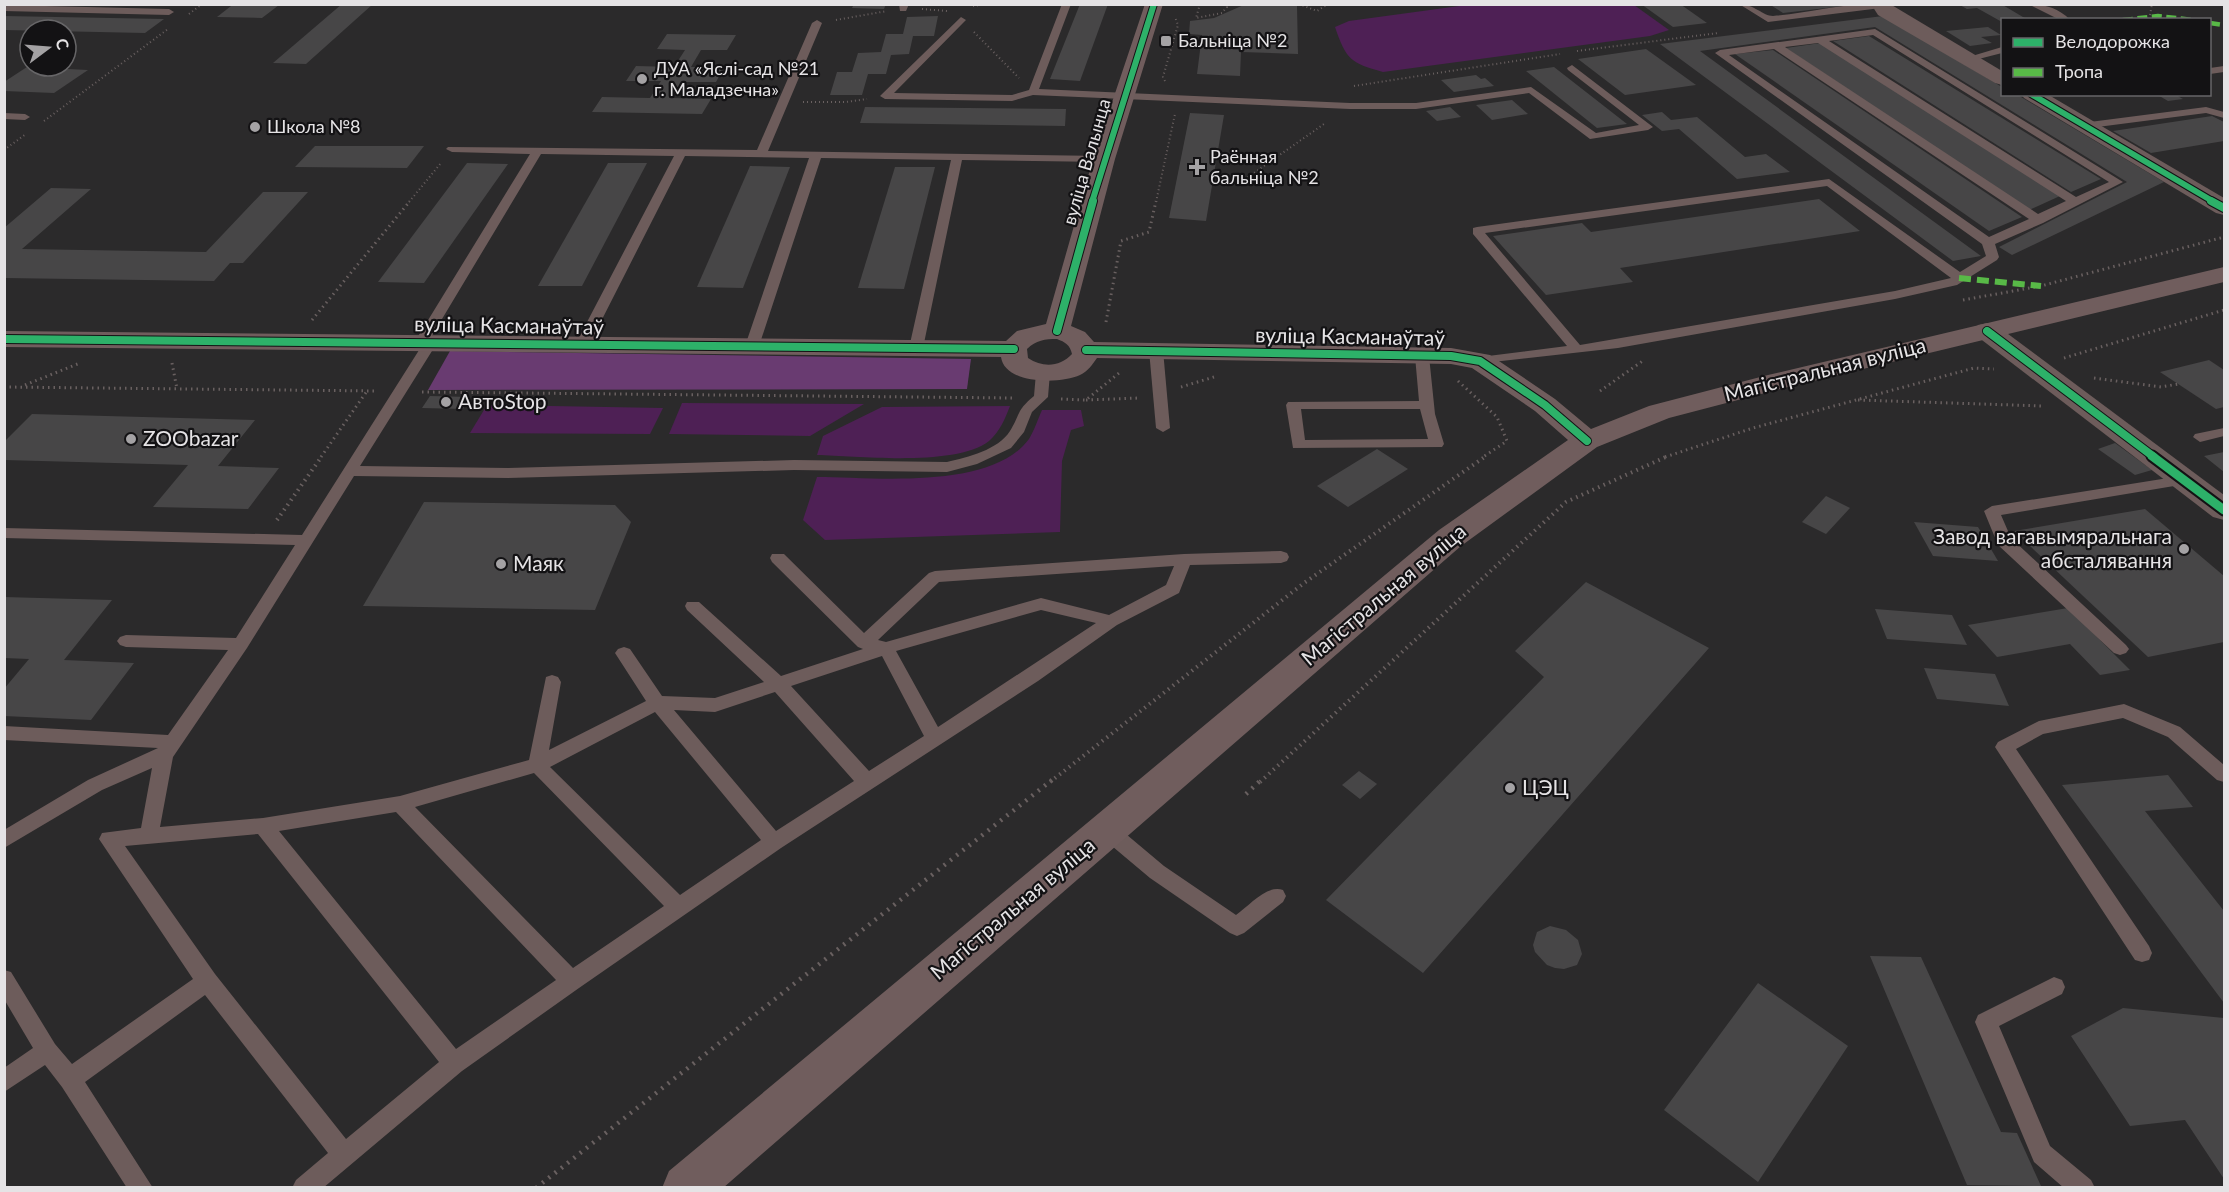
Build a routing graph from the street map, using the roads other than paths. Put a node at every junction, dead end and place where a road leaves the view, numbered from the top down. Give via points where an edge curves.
1 (1067, 4) edge
2 (1154, 4) edge
3 (1743, 4) edge
4 (2032, 4) edge
5 (1880, 5) edge
6 (4, 8) edge
7 (169, 12) dead end
8 (2064, 18) edge
9 (962, 20) dead end
10 (817, 23) dead end
11 (1819, 39) junction
12 (1776, 45) junction
13 (2001, 50) edge
14 (1967, 59) junction
15 (1572, 68) dead end
16 (2001, 78) edge
17 (1033, 92) junction
18 (1124, 95) junction
19 (2036, 96) edge
20 (2224, 115) edge
21 (4, 116) edge
22 (24, 117) dead end
23 (2082, 126) junction
24 (452, 149) road end
25 (538, 150) junction
26 (681, 153) junction
27 (761, 154) junction
28 (816, 155) junction
29 (957, 157) junction
30 (1104, 159) junction
31 (2074, 201) junction
32 (2224, 208) edge
33 (2039, 220) junction
34 (1988, 242) junction
35 (2224, 275) edge
36 (1959, 278) junction
37 (1057, 331) junction
38 (1987, 331) junction
39 (4, 339) edge
40 (425, 343) junction
41 (582, 345) junction
42 (752, 346) junction
43 (916, 348) junction
44 (1014, 349) junction
45 (1577, 349) junction
46 (1086, 350) junction
47 (1156, 351) junction
48 (1422, 356) junction
49 (1480, 361) junction
50 (1042, 385) junction
51 (1427, 405) junction
52 (1163, 428) dead end
53 (2224, 432) edge
54 (2200, 437) dead end
55 (1587, 441) junction
56 (348, 471) junction
57 (2187, 480) junction
58 (2224, 510) edge
59 (4, 533) edge
60 (305, 540) junction
61 (1281, 557) dead end
62 (778, 558) dead end
63 (1184, 560) junction
64 (693, 606) dead end
65 (1112, 621) junction
66 (126, 641) dead end
67 (864, 643) junction
68 (241, 644) junction
69 (886, 648) junction
70 (2120, 649) dead end
71 (624, 653) dead end
72 (552, 682) dead end
73 (777, 683) junction
74 (657, 704) junction
75 (4, 733) edge
76 (934, 737) junction
77 (167, 748) junction
78 (537, 765) junction
79 (2224, 775) edge
80 (867, 782) junction
81 (400, 804) junction
82 (263, 826) junction
83 (1107, 830) junction
84 (149, 835) junction
85 (4, 840) edge
86 (774, 842) junction
87 (1276, 896) dead end
88 (678, 907) junction
89 (2142, 953) dead end
90 (4, 979) edge
91 (207, 981) junction
92 (571, 981) junction
93 (2054, 987) dead end
94 (47, 1051) junction
95 (454, 1064) junction
96 (70, 1079) junction
97 (4, 1081) edge
98 (344, 1155) junction
99 (141, 1188) edge
100 (303, 1188) edge
101 (686, 1188) edge
102 (2084, 1188) edge

1 - 17 lane
2 - 18 street, вуліца Валынца
3 - 5 lane via 1768,19
4 - 8 lane
5 - 14 street
6 - 7 lane
9 - 17 lane via 885,96 1012,98
10 - 27 lane
11 - 12 lane
11 - 31 lane
11 - 31 lane via 1875,32 2117,182
12 - 33 lane
12 - 34 lane via 1720,53
13 - 14 lane
14 - 16 street
15 - 18 lane via 1648,127 1594,137 1531,90 1416,106
17 - 18 lane
18 - 30 street, вуліца Валынца
19 - 23 street
20 - 23 lane via 2206,110
21 - 22 lane
23 - 32 street
24 - 25 lane
25 - 26 lane
25 - 40 lane
26 - 27 lane
26 - 41 lane
27 - 28 lane
28 - 29 lane
28 - 42 lane
29 - 30 lane
29 - 43 lane
30 - 37 street, вуліца Валынца
31 - 33 lane
33 - 34 lane
34 - 36 lane via 1993,257
35 - 38 street, Магістральная вуліца
36 - 45 lane via 1895,295
36 - 45 lane via 1829,182 1477,231
37 - 44 street via 1028,335
37 - 46 street via 1081,341
38 - 55 street, Магістральная вуліца via 1659,412
38 - 57 street
39 - 40 street, вуліца Касманаўтаў
40 - 41 street, вуліца Касманаўтаў
40 - 56 lane via 400,391
41 - 42 street, вуліца Касманаўтаў
42 - 43 street, вуліца Касманаўтаў
43 - 44 street, вуліца Касманаўтаў
44 - 50 street via 1016,361
45 - 49 lane
46 - 47 street, вуліца Касманаўтаў
46 - 50 street via 1076,366 1055,373
47 - 48 street, вуліца Касманаўтаў
47 - 52 lane
48 - 49 street, вуліца Касманаўтаў
48 - 51 lane
49 - 55 street, вуліца Касманаўтаў via 1545,405
50 - 56 lane via 1006,445 972,461 947,467 794,465 508,473
51 - 51 lane via 1293,405 1298,445 1437,444
53 - 54 lane
55 - 83 street, Магістральная вуліца via 1450,537
56 - 60 lane
57 - 58 street
57 - 70 lane via 1992,511 2004,541
59 - 60 lane
60 - 68 lane
61 - 63 lane
62 - 67 lane
63 - 65 lane via 1173,589
63 - 67 lane via 935,577
64 - 73 lane
65 - 69 lane via 1041,604
65 - 76 lane
66 - 68 lane
67 - 69 lane
68 - 77 lane
69 - 73 lane
69 - 76 lane
71 - 74 lane
72 - 78 lane
73 - 74 lane via 715,705
73 - 80 lane
74 - 78 lane
74 - 86 lane
75 - 77 lane
76 - 80 lane
77 - 84 lane
77 - 85 lane via 95,785
78 - 81 lane
78 - 88 lane
79 - 89 lane via 2174,732 2124,711 2039,728 2004,747
80 - 86 lane
81 - 82 lane
81 - 92 lane
82 - 84 lane
82 - 95 lane
83 - 87 lane via 1157,872 1237,927
83 - 101 street, Магістральная вуліца
84 - 91 lane via 109,839
86 - 88 lane
88 - 92 lane
90 - 94 lane
91 - 96 lane
91 - 98 lane
92 - 95 lane
93 - 102 lane via 1986,1022 2042,1154
94 - 96 lane
94 - 97 lane
95 - 98 lane
96 - 99 lane
98 - 100 lane

